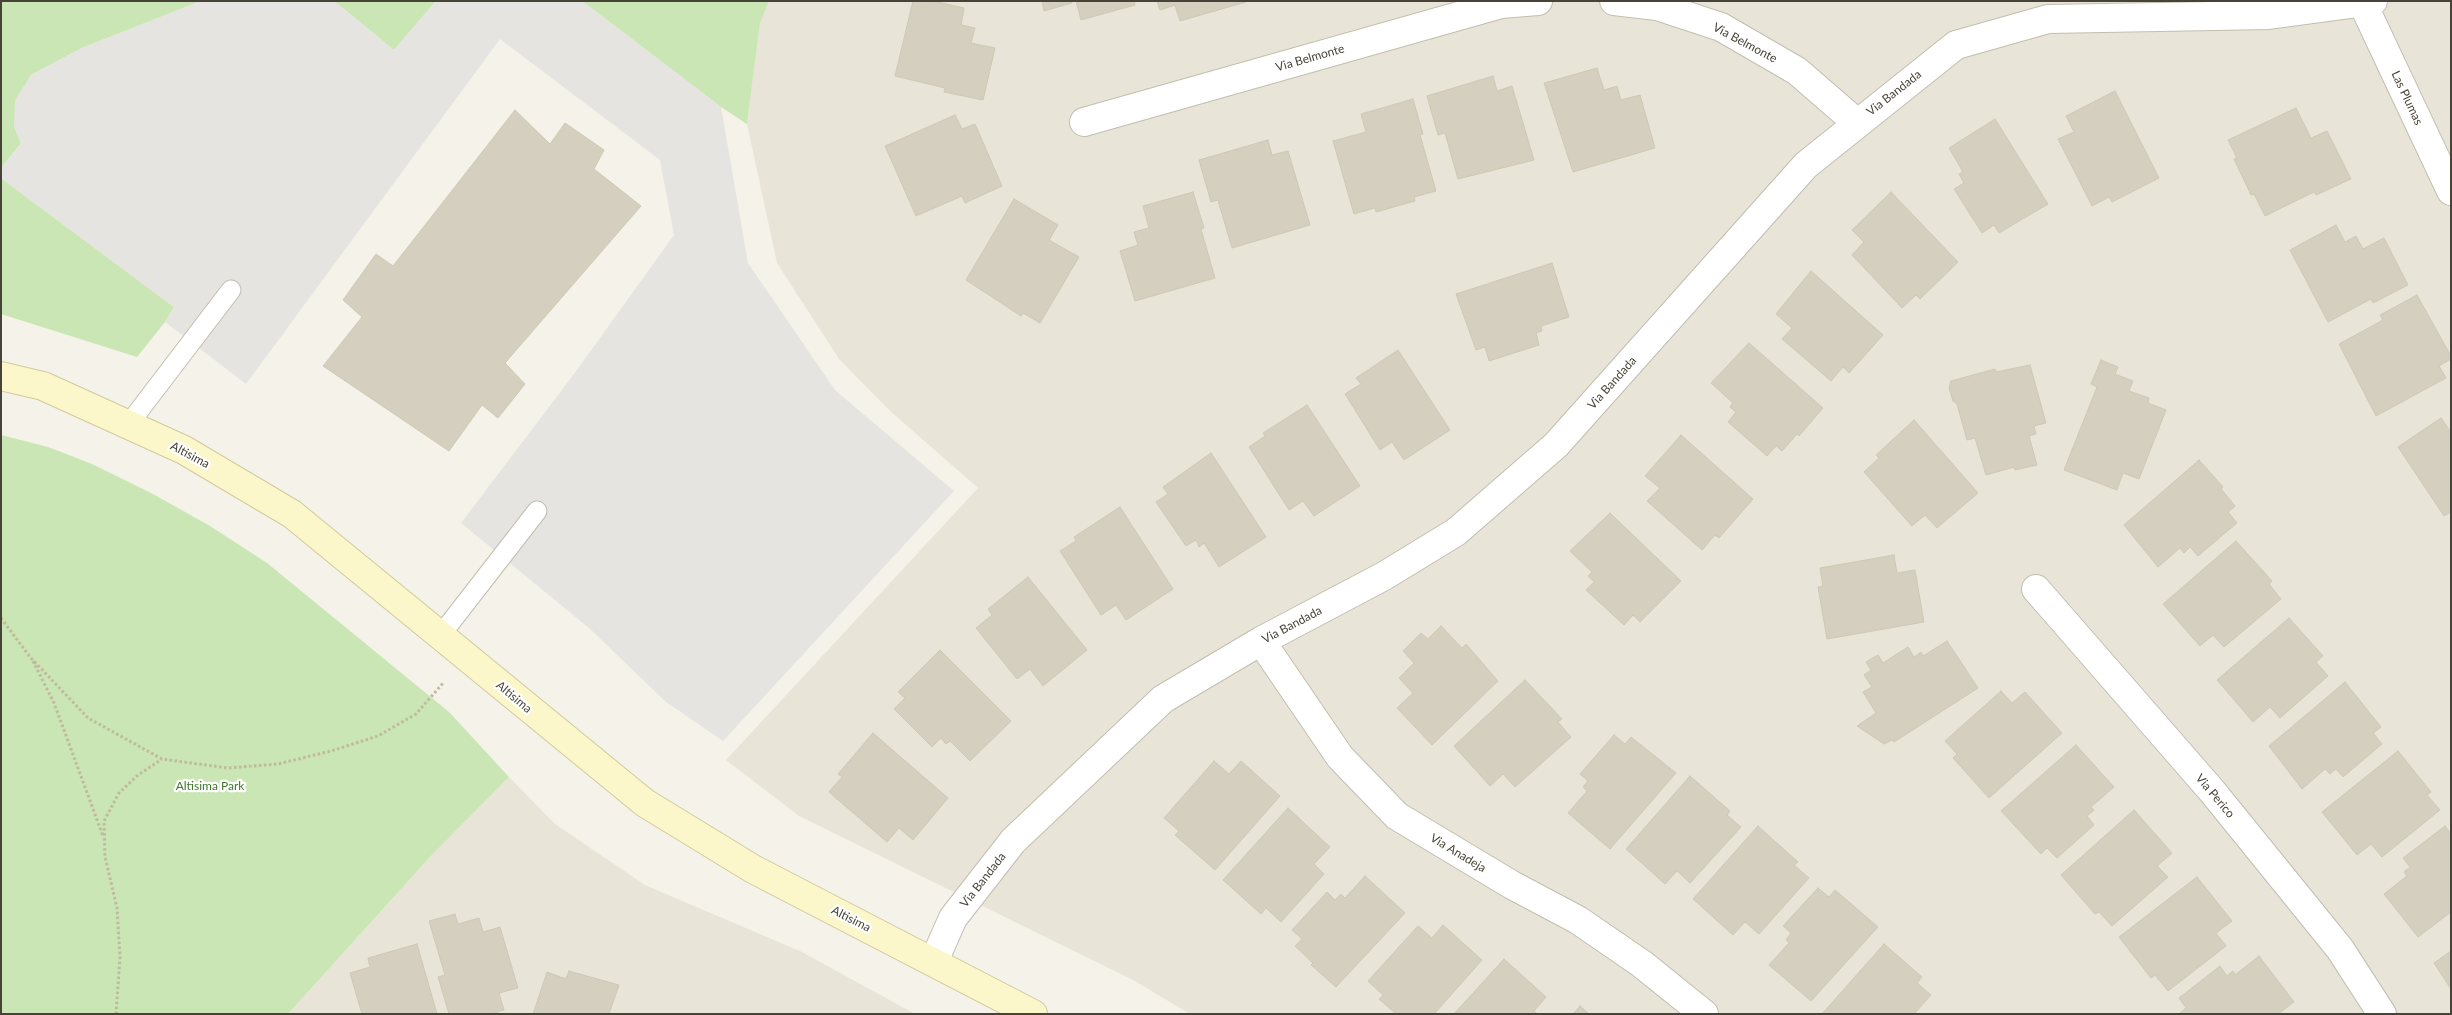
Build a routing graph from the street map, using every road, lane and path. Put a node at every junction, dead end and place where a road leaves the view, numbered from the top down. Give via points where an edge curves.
1 (1538, 1) edge
2 (1614, 1) edge
3 (2368, 3) edge
4 (1084, 122) dead end
5 (1857, 123) junction
6 (2451, 191) edge
7 (231, 290) dead end
8 (1, 376) edge
9 (128, 425) junction
10 (537, 511) dead end
11 (2036, 588) dead end
12 (1, 618) edge
13 (440, 636) junction
14 (1261, 641) junction
15 (30, 657) junction
16 (466, 657) junction
17 (162, 759) junction
18 (104, 839) junction
19 (934, 961) junction
20 (116, 1014) edge
21 (1033, 1014) edge
22 (1704, 1014) edge
23 (2382, 1014) edge

1 - 4 street, Via Belmonte via 1501,4
2 - 5 street, Via Belmonte via 1657,6 1720,27 1797,72
3 - 5 street, Via Bandada via 2269,15 2048,19 1956,45
3 - 6 street, Las Plumas
5 - 14 street, Via Bandada via 1806,165 1556,445 1463,526 1384,576
7 - 9 lane
8 - 9 street, Altisima via 43,386
9 - 13 street, Altisima via 184,450 292,514
10 - 13 lane
11 - 23 street, Via Perico via 2230,814 2340,949
12 - 15 path
13 - 16 street, Altisima
14 - 19 street, Via Bandada via 1163,699 1013,841 953,918
14 - 22 street, Via Anadeja via 1340,757 1397,816 1512,885 1578,920 1642,964
15 - 17 path via 88,718
15 - 18 path via 54,703
16 - 17 path via 416,714 378,736 278,764 228,768
16 - 19 street, Altisima via 646,803 753,870
17 - 18 path via 138,775 120,793 104,821
18 - 20 path via 119,948
19 - 21 street, Altisima

